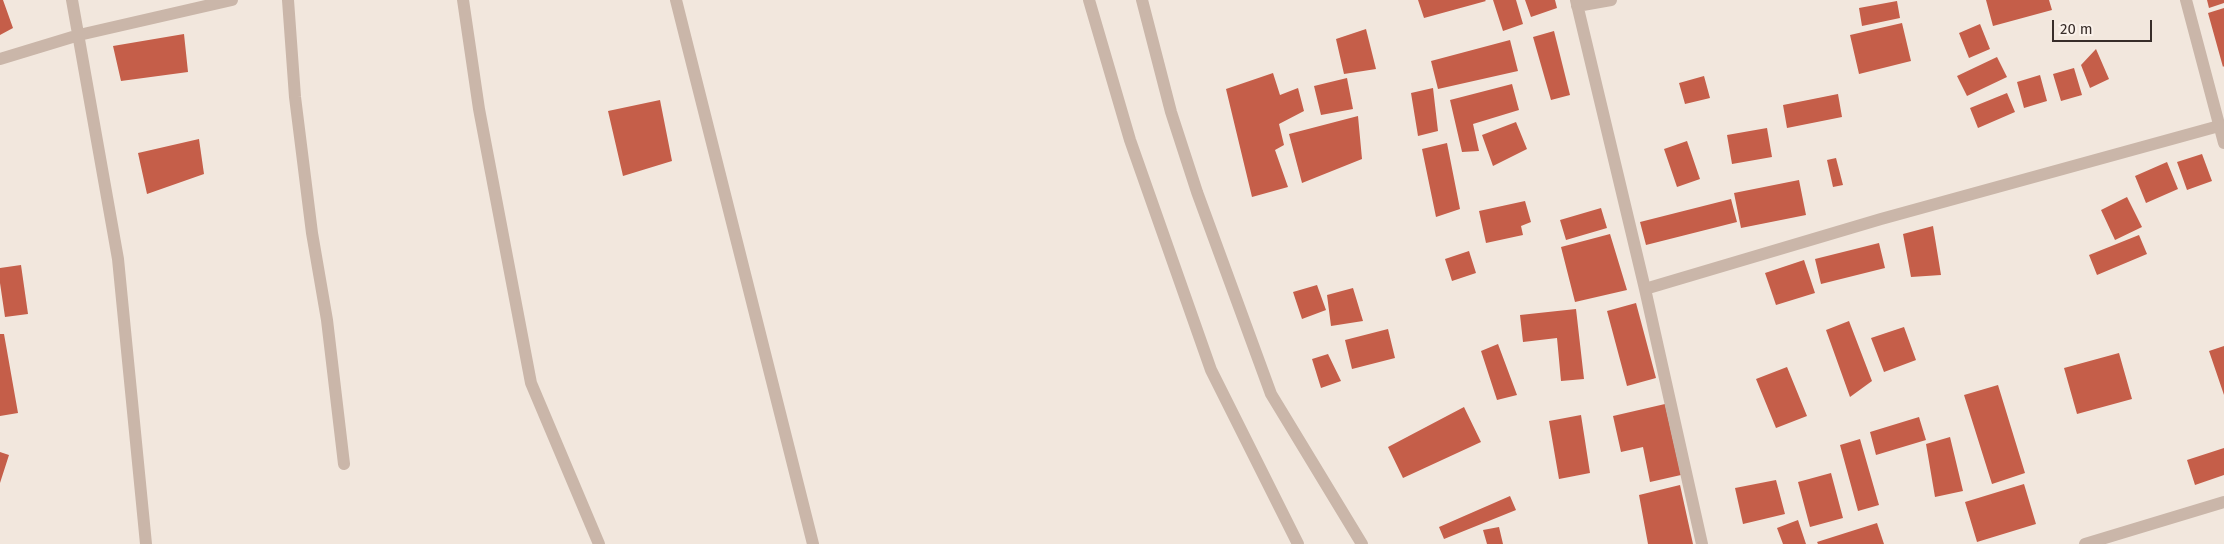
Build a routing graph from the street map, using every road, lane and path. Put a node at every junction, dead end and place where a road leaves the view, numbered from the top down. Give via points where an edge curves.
1 (72, 0) edge
2 (232, 0) edge
3 (288, 0) edge
4 (463, 0) edge
5 (676, 0) edge
6 (1090, 0) edge
7 (1142, 0) edge
8 (1611, 0) edge
9 (2186, 0) edge
10 (1576, 3) edge
11 (79, 35) junction
12 (0, 59) edge
13 (2219, 126) junction
14 (2224, 142) edge
15 (1645, 288) junction
16 (344, 464) dead end
17 (2224, 502) edge
18 (146, 544) edge
19 (599, 544) edge
20 (813, 544) edge
21 (1298, 544) edge
22 (1362, 544) edge
23 (1702, 544) edge
24 (2085, 544) edge

1 - 11 street
2 - 11 street
3 - 16 street via 295,97
4 - 19 street via 479,109 531,383
5 - 20 street
6 - 21 street via 1130,140 1211,370
7 - 22 street via 1196,192 1271,394
8 - 10 street
9 - 13 street
10 - 15 street
11 - 12 street
11 - 18 street via 118,259
13 - 14 street
13 - 15 street
15 - 23 street
17 - 24 street

